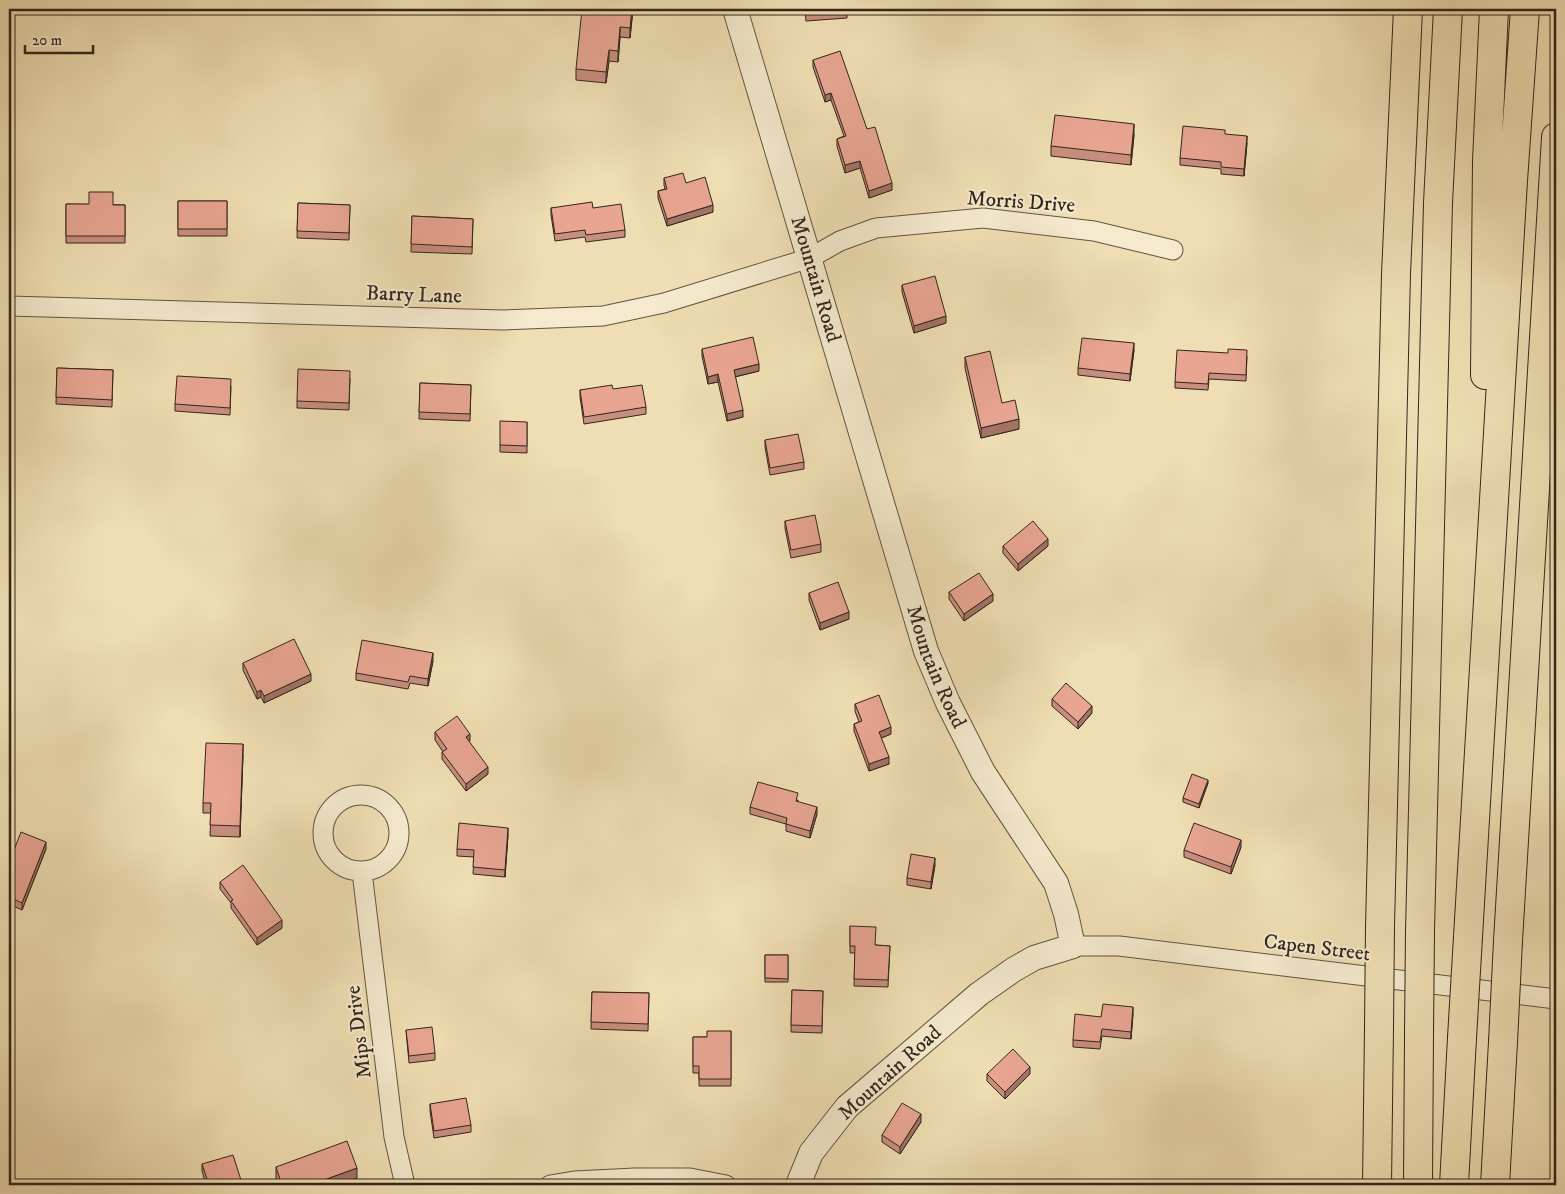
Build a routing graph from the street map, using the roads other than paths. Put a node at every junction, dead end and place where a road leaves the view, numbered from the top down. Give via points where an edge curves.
1 (735, 9) edge
2 (1408, 9) edge
3 (1448, 9) edge
4 (1465, 9) edge
5 (1494, 9) edge
6 (1525, 9) edge
7 (1556, 137) edge
8 (1173, 250) dead end
9 (810, 258) junction
10 (9, 306) edge
11 (1430, 520) junction
12 (1489, 591) junction
13 (362, 872) junction
14 (1073, 946) junction
15 (1556, 999) edge
16 (405, 1185) edge
17 (550, 1185) edge
18 (726, 1185) edge
19 (798, 1185) edge
20 (1377, 1185) edge
21 (1418, 1185) edge
22 (1454, 1185) edge
23 (1495, 1185) edge

1 - 9 street, Mountain Road
2 - 20 highway, bridge via 1397,264 1380,927
3 - 11 highway via 1438,203
4 - 11 highway via 1442,404
5 - 12 highway via 1485,273
6 - 12 highway
7 - 23 highway, bridge
8 - 9 street, Morris Drive via 1094,231 983,218 876,228 840,241
9 - 10 street, Barry Lane via 664,303 603,316 503,320
9 - 14 street, Mountain Road via 926,651 983,772 1056,883
11 - 21 highway, bridge via 1420,931
12 - 22 highway, bridge
13 - 13 street via 386,863 399,841 399,828 396,816 378,798 353,795 331,808 322,832 329,856 338,865
13 - 16 street, Mips Drive via 394,1137
14 - 15 street, Capen Street via 1119,946
14 - 19 street, Mountain Road via 1034,958 979,994 847,1107 811,1153
17 - 18 street via 574,1181 690,1178

